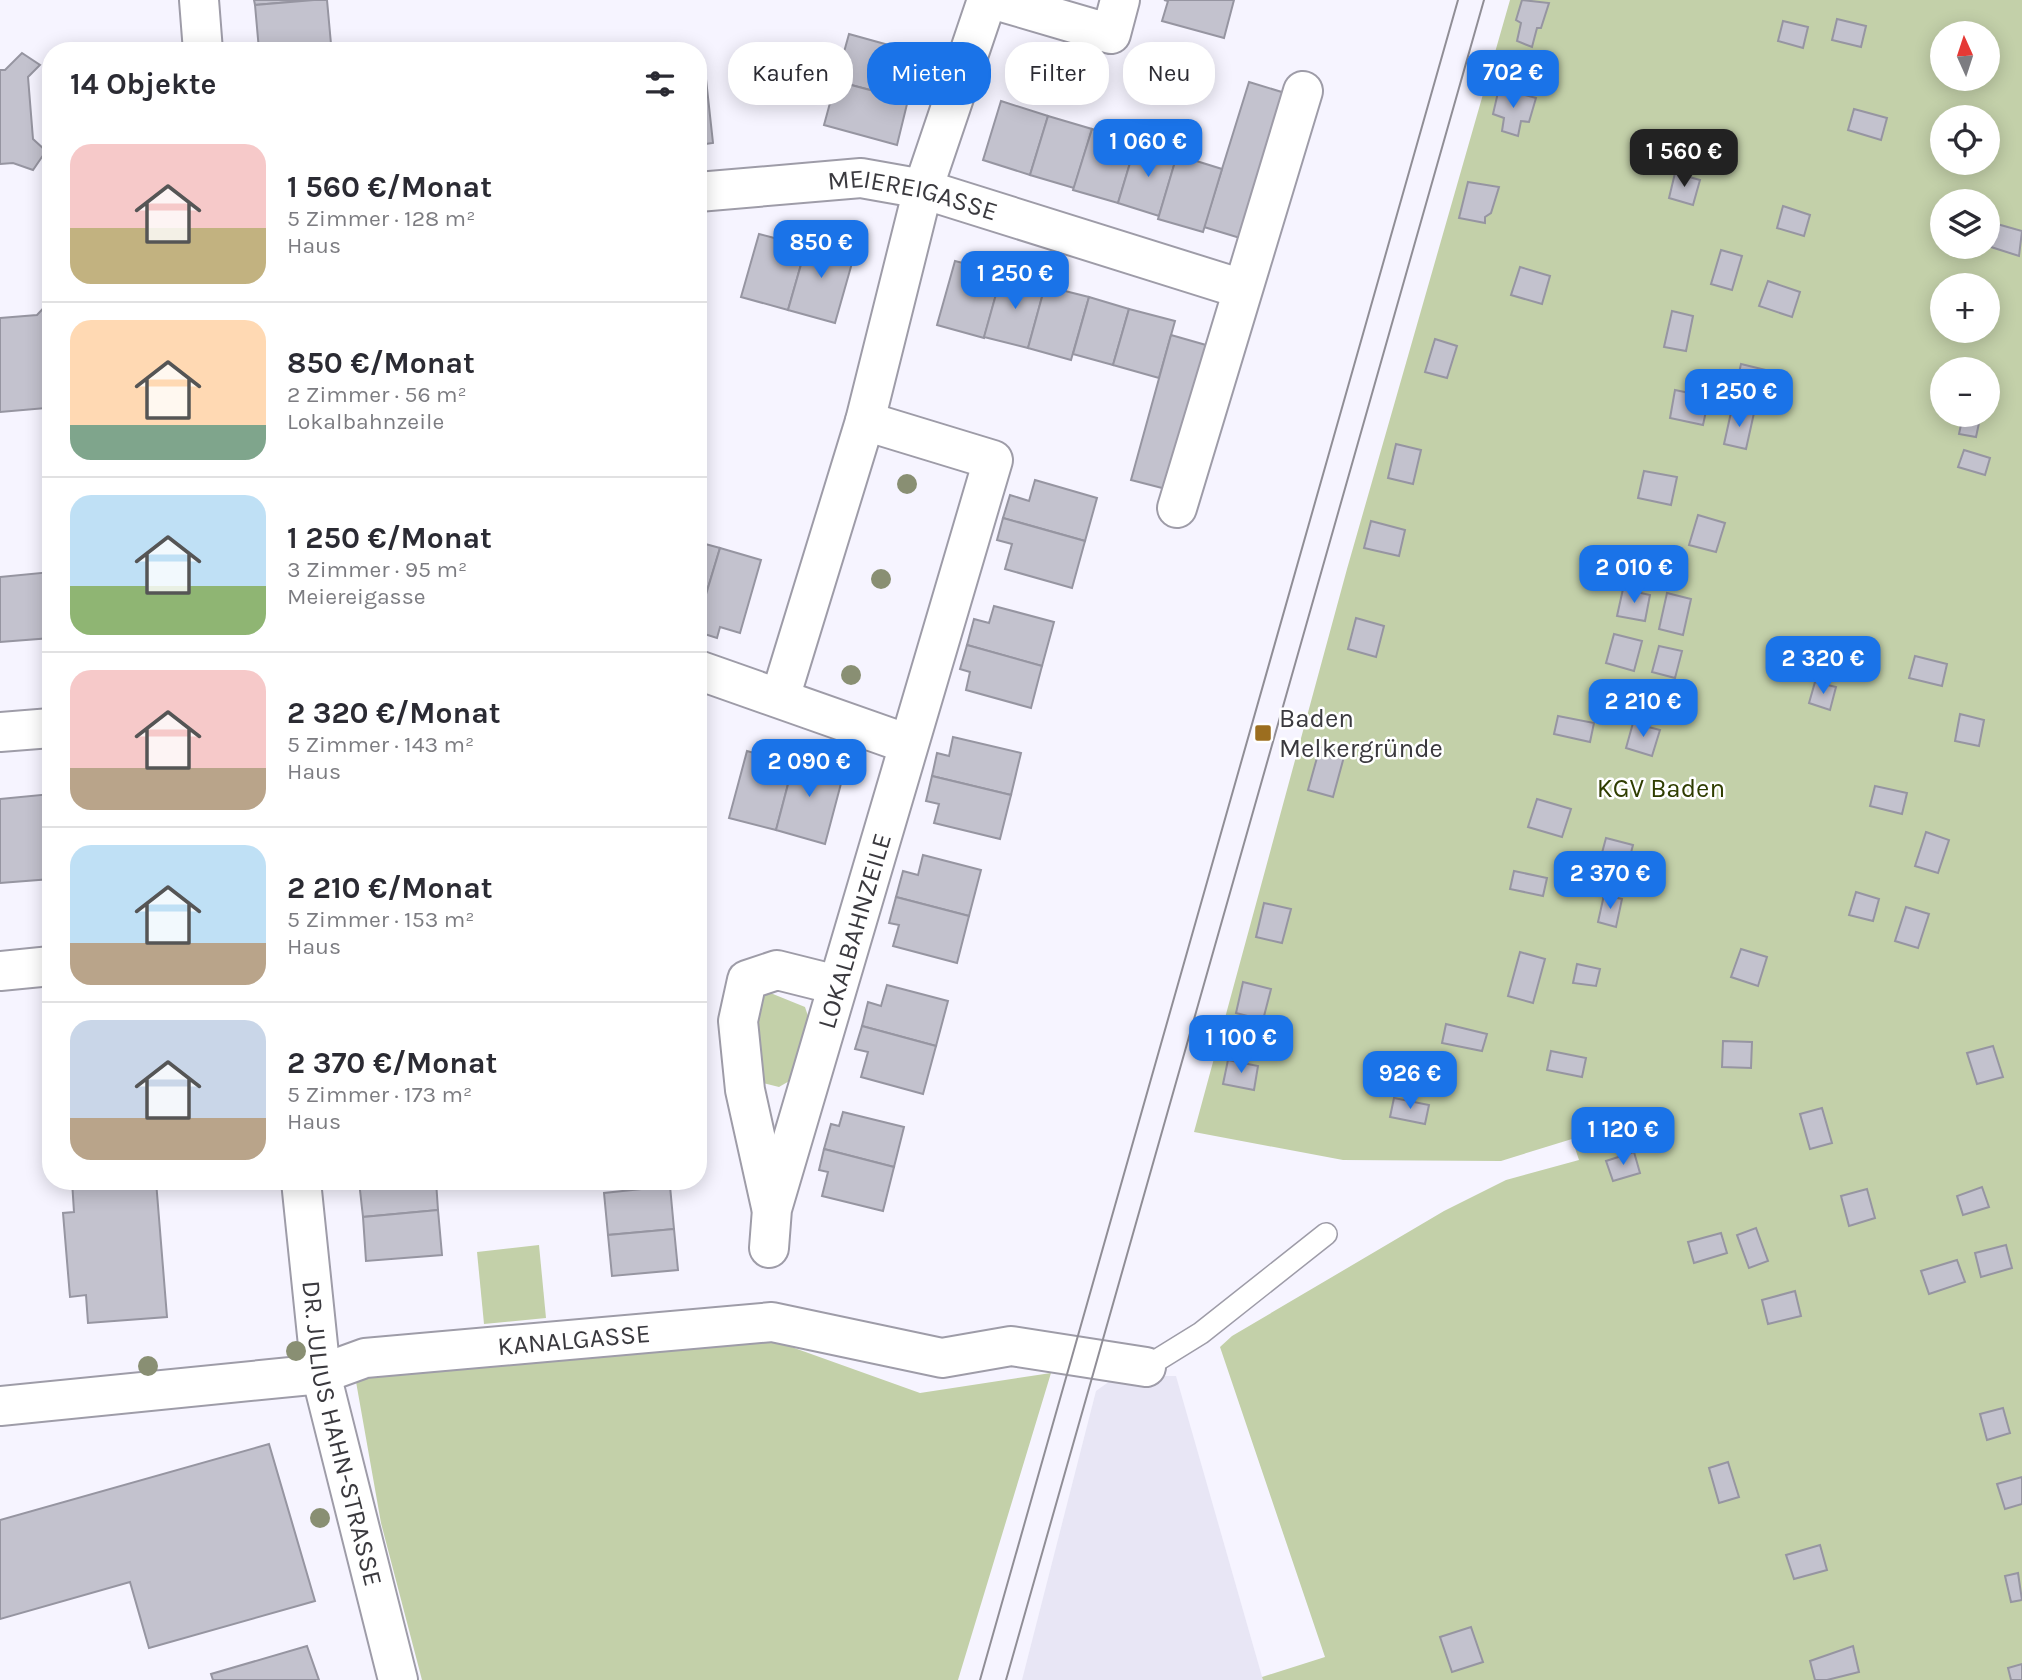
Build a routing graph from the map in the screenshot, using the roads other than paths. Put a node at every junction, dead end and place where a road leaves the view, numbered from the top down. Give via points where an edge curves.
1 (199, 0) edge
2 (987, 0) edge
3 (995, 0) edge
4 (1120, 0) edge
5 (202, 42) edge
6 (1303, 91) dead end
7 (923, 189) junction
8 (707, 191) edge
9 (1242, 289) junction
10 (865, 421) junction
11 (1177, 508) dead end
12 (707, 673) edge
13 (780, 698) junction
14 (42, 729) edge
15 (0, 732) edge
16 (908, 744) junction
17 (42, 967) edge
18 (0, 971) edge
19 (837, 985) junction
20 (302, 1190) edge
21 (772, 1209) junction
22 (1326, 1234) dead end
23 (769, 1248) dead end
24 (1146, 1367) joint
25 (321, 1374) junction
26 (0, 1406) edge
27 (398, 1680) edge

1 - 5 street
2 - 7 street
3 - 4 street via 1111,34
6 - 9 street
7 - 8 street, MEIEREIGASSE via 861,178
7 - 9 street, MEIEREIGASSE
7 - 10 street
9 - 11 street
10 - 13 street
10 - 16 street, LOKALBAHNZEILE via 993,460
12 - 13 street
13 - 16 street
14 - 15 street
16 - 19 street, LOKALBAHNZEILE
17 - 18 street
19 - 21 street, LOKALBAHNZEILE
19 - 21 street via 777,970 747,980 738,1021 745,1090
20 - 25 street, DR. JULIUS HAHN-STRASSE
21 - 23 street, LOKALBAHNZEILE
22 - 24 lane via 1201,1333
24 - 25 street, KANALGASSE via 1011,1346 942,1358 772,1322 365,1359
25 - 26 street, KANALGASSE
25 - 27 street, DR. JULIUS HAHN-STRASSE

